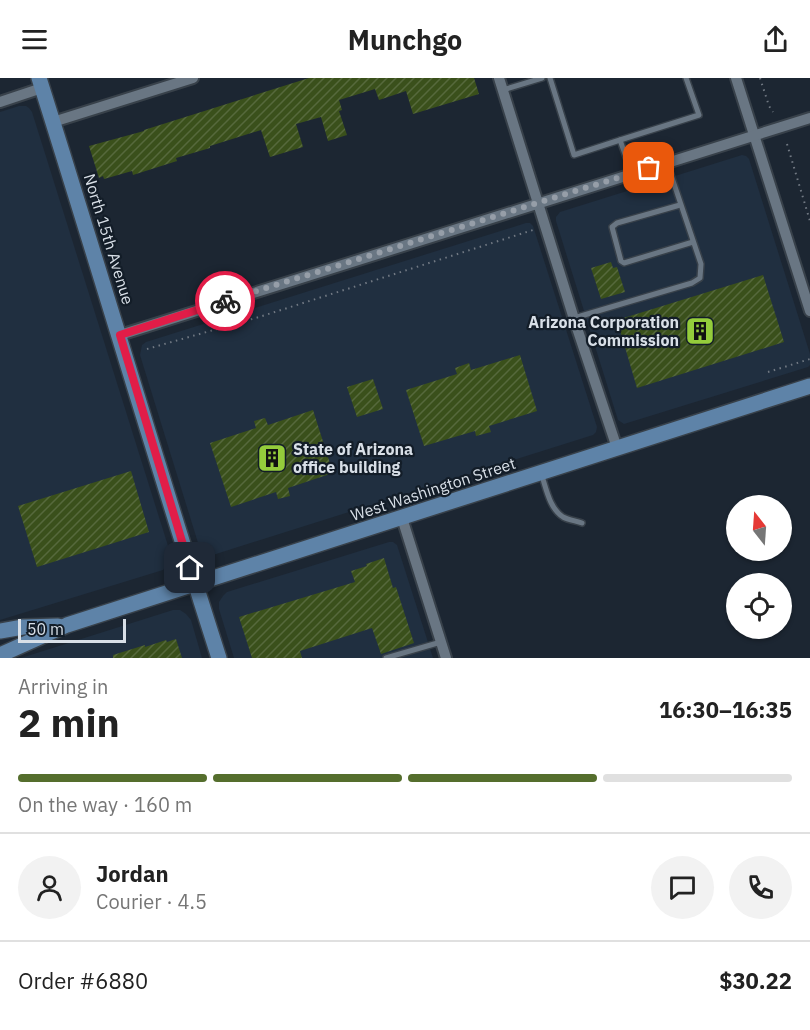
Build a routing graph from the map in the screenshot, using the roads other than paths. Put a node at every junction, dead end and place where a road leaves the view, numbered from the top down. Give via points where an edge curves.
1 (194, 78) edge
2 (499, 78) edge
3 (542, 78) edge
4 (550, 78) edge
5 (686, 78) edge
6 (736, 78) edge
7 (41, 83) edge
8 (503, 90) junction
9 (0, 102) edge
10 (810, 118) edge
11 (53, 122) junction
12 (755, 135) junction
13 (620, 140) junction
14 (667, 163) junction
15 (632, 174) junction
16 (539, 203) junction
17 (680, 205) junction
18 (693, 242) junction
19 (810, 311) edge
20 (574, 318) junction
21 (120, 335) junction
22 (810, 386) edge
23 (617, 448) junction
24 (541, 473) junction
25 (402, 518) junction
26 (582, 523) dead end
27 (195, 584) junction
28 (67, 625) junction
29 (0, 632) edge
30 (441, 642) junction
31 (0, 655) edge
32 (219, 658) edge
33 (386, 658) edge
34 (446, 658) edge

1 - 11 street
2 - 8 street
3 - 8 lane
4 - 13 lane via 574,154
5 - 13 lane via 699,115
6 - 12 street
7 - 9 street
7 - 11 main road, North 15th Avenue
8 - 16 street
10 - 12 street
11 - 21 main road, North 15th Avenue
12 - 14 street
12 - 19 street
13 - 15 lane
14 - 15 street
14 - 17 lane
15 - 16 street
16 - 20 street
16 - 21 street
17 - 18 lane
17 - 18 lane via 612,227 621,261
18 - 20 lane via 701,264 700,278
20 - 23 street
21 - 27 main road, North 15th Avenue
22 - 23 main road, West Washington Street
23 - 24 main road, West Washington Street
24 - 25 main road, West Washington Street
24 - 26 lane via 556,510 564,518
25 - 27 main road, West Washington Street
25 - 30 street
27 - 28 main road, West Washington Street
27 - 32 main road, North 15th Avenue
28 - 29 main road, West Washington Street
28 - 31 main road, West Washington Street
30 - 33 lane
30 - 34 street

